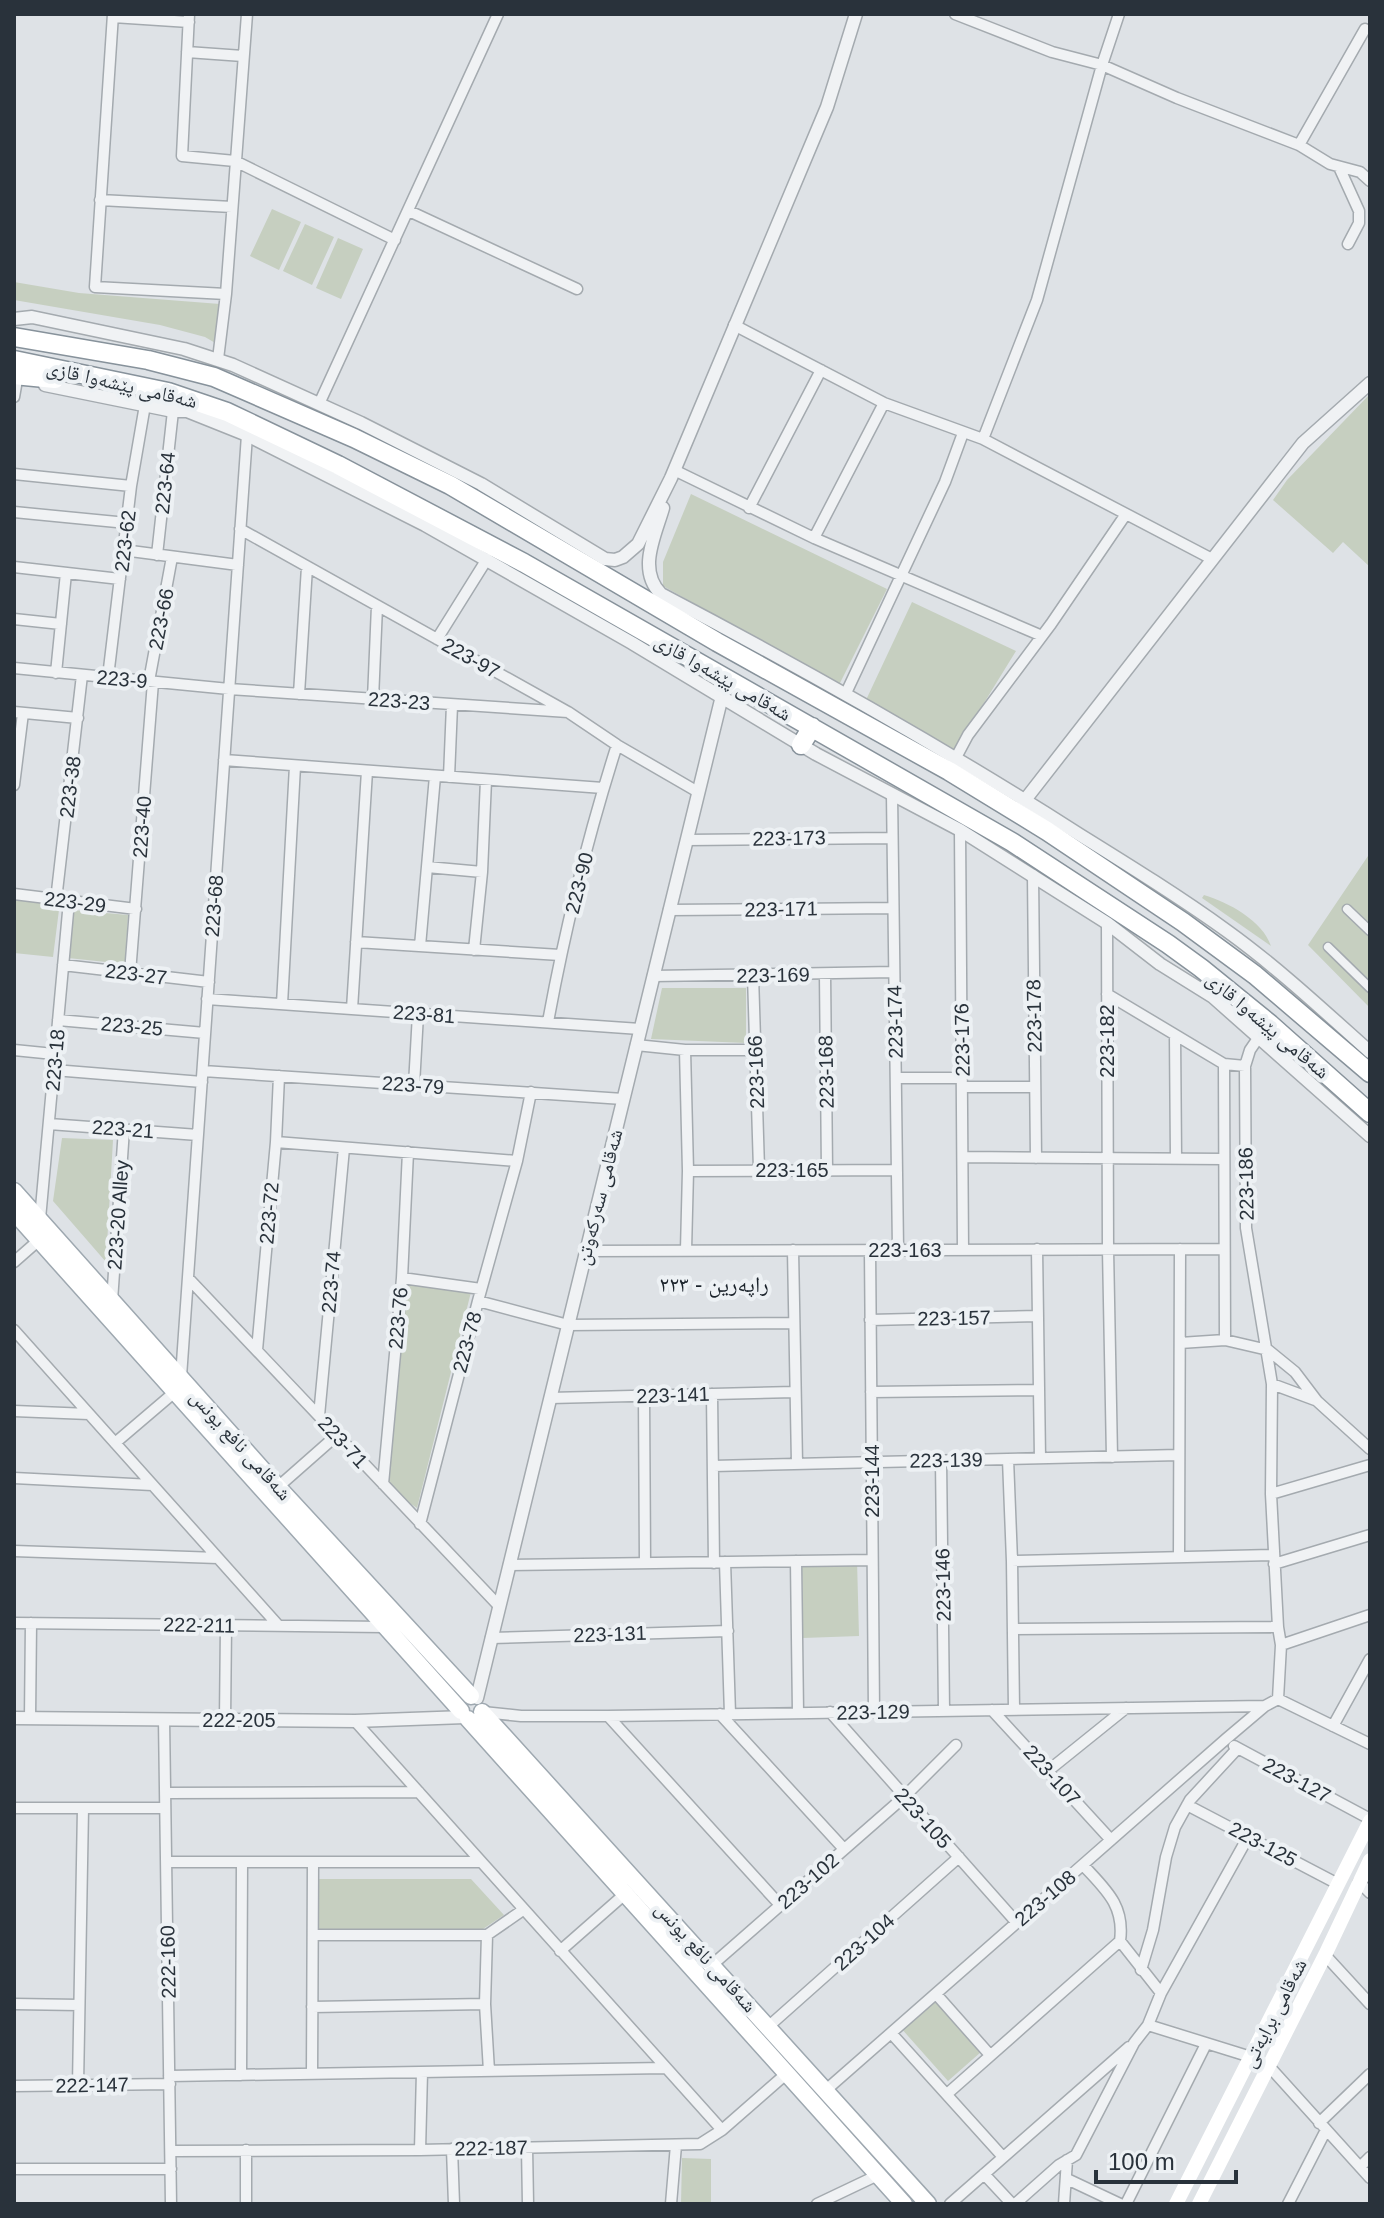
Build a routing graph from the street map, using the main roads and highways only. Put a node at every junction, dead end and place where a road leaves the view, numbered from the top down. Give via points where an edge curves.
1 (14, 326) edge
2 (14, 337) edge
3 (65, 345) junction
4 (14, 360) edge
5 (15, 378) edge
6 (120, 390) junction
7 (360, 435) junction
8 (338, 465) junction
9 (502, 514) junction
10 (472, 536) junction
11 (812, 727) junction
12 (801, 745) road end
13 (1370, 1073) edge
14 (1367, 1110) edge
15 (14, 1191) edge
16 (14, 1212) edge
17 (129, 1330) junction
18 (178, 1384) junction
19 (471, 1709) junction
20 (1370, 1820) edge
21 (1370, 1860) edge
22 (863, 2132) junction
23 (850, 2144) junction
24 (904, 2204) edge
25 (928, 2204) edge
26 (1176, 2204) edge
27 (1199, 2204) edge

1 - 3 highway
2 - 3 highway, شەقامی پێشەوا قازی
3 - 7 highway, شەقامی پێشەوا قازی via 197,362
4 - 6 highway, شەقامی پێشەوا قازی
5 - 6 highway
6 - 8 highway, شەقامی پێشەوا قازی via 211,405
7 - 8 highway via 401,468 399,482
7 - 9 highway, شەقامی پێشەوا قازی
8 - 10 highway, شەقامی پێشەوا قازی
9 - 10 highway via 447,491 433,492 433,508
9 - 13 highway, شەقامی پێشەوا قازی via 883,724 1051,825 1183,922 1260,968
10 - 11 highway, شەقامی پێشەوا قازی via 612,622
11 - 12 highway
11 - 14 highway, شەقامی پێشەوا قازی via 1168,944 1264,1030
15 - 17 main road, شەقامی نافع یونس via 112,1301
16 - 17 main road, شەقامی نافع یونس
17 - 18 main road, شەقامی نافع یونس
18 - 19 main road, شەقامی نافع یونس via 278,1487
18 - 19 main road, شەقامی نافع یونس via 384,1627
19 - 22 main road, شەقامی نافع یونس
19 - 23 main road, شەقامی نافع یونس via 626,1893
20 - 26 main road, شەقامی برایەتی
21 - 27 main road, شەقامی برایەتی
22 - 23 main road
22 - 25 main road, شەقامی نافع یونس
23 - 24 main road, شەقامی نافع یونس

